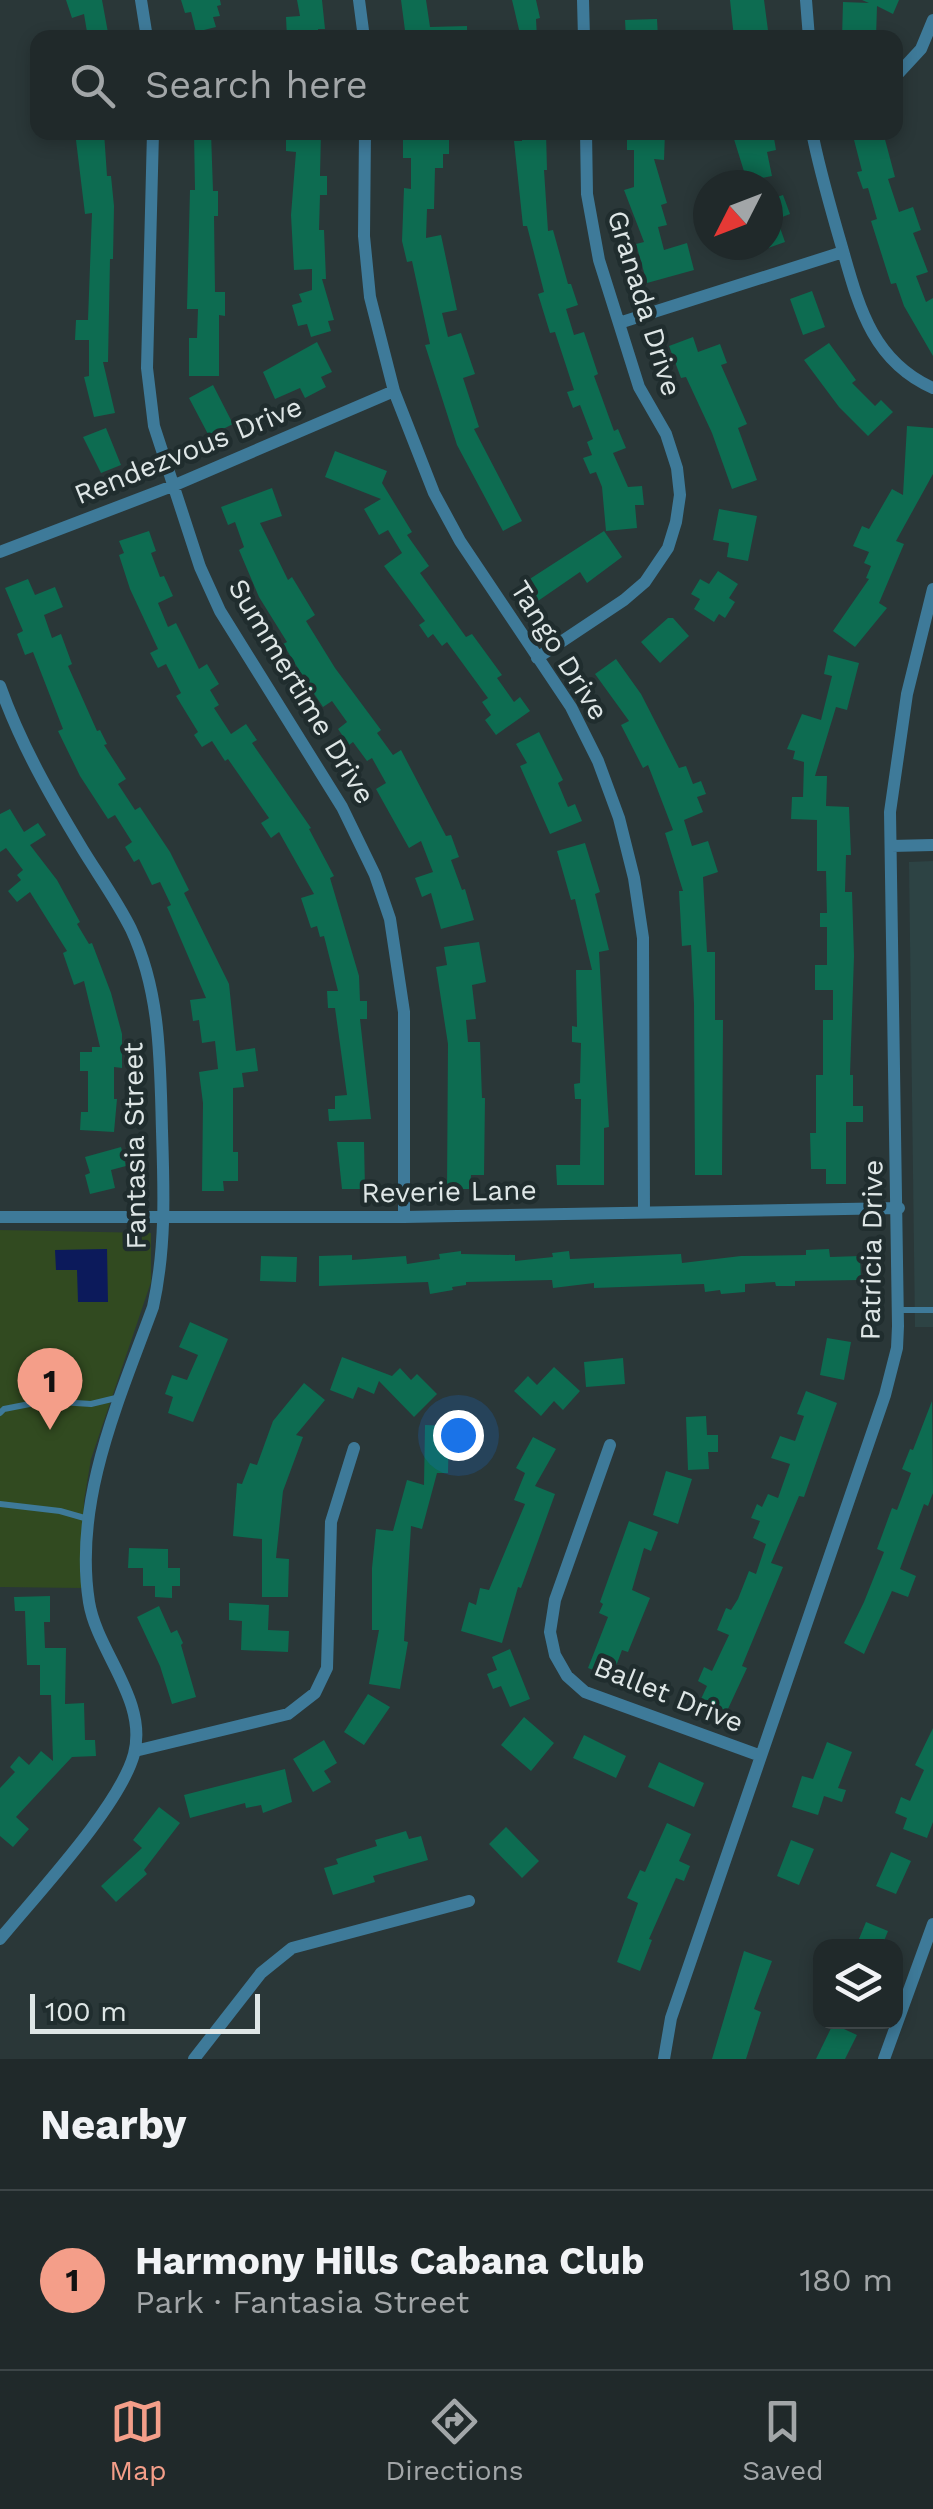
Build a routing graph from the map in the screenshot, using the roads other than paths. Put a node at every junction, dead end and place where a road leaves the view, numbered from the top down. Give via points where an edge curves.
1 (141, 0) edge
2 (359, 0) edge
3 (583, 0) edge
4 (806, 0) edge
5 (933, 20) edge
6 (146, 30) edge
7 (363, 30) edge
8 (584, 30) edge
9 (808, 30) edge
10 (903, 68) edge
11 (152, 140) edge
12 (365, 140) edge
13 (587, 140) edge
14 (814, 140) edge
15 (844, 252) junction
16 (620, 323) junction
17 (933, 388) edge
18 (394, 391) junction
19 (175, 485) junction
20 (0, 552) edge
21 (933, 589) edge
22 (537, 658) junction
23 (0, 686) edge
24 (933, 845) edge
25 (891, 846) junction
26 (899, 1208) junction
27 (644, 1212) junction
28 (165, 1216) junction
29 (0, 1217) edge
30 (404, 1217) junction
31 (898, 1310) junction
32 (933, 1310) edge
33 (120, 1397) junction
34 (0, 1413) edge
35 (610, 1444) dead end
36 (354, 1448) dead end
37 (0, 1504) edge
38 (89, 1520) junction
39 (135, 1751) junction
40 (761, 1756) junction
41 (469, 1901) dead end
42 (933, 1924) edge
43 (0, 1940) edge
44 (194, 2059) edge
45 (664, 2059) edge
46 (884, 2059) edge

1 - 6 street
2 - 7 street
3 - 8 street
4 - 9 street
5 - 10 street via 921,49
11 - 19 street, Summertime Drive via 147,368 154,426
12 - 18 street, Tango Drive via 370,297
13 - 16 street, Granada Drive via 592,226
14 - 15 street
15 - 16 street
15 - 17 street via 857,303 877,342
16 - 22 street, Granada Drive via 639,387 677,468 676,522 668,548 635,592
18 - 19 street, Rendezvous Drive
18 - 22 street, Tango Drive via 434,493
19 - 20 street, Rendezvous Drive
19 - 30 street, Summertime Drive via 220,610 342,806 390,919 404,1012
21 - 25 street, Patricia Drive via 896,758
22 - 27 street, Tango Drive via 598,761 634,878 643,938
23 - 28 street, Fantasia Street via 34,767 114,897 145,967 160,1044
24 - 25 street
25 - 26 street, Patricia Drive
26 - 27 street, Reverie Lane
26 - 31 street, Patricia Drive
27 - 30 street, Reverie Lane
28 - 29 street, Reverie Lane
28 - 30 street, Reverie Lane
28 - 33 street, Fantasia Street via 153,1307
31 - 32 lane
31 - 40 street, Patricia Drive via 892,1372
33 - 34 lane via 91,1404 45,1401
33 - 38 street, Fantasia Street
35 - 40 street, Ballet Drive via 555,1600 555,1655 584,1692
36 - 39 street via 330,1522 327,1668 314,1694 288,1714
37 - 38 lane
38 - 39 street, Fantasia Street via 91,1610 124,1689
39 - 43 street via 110,1802
40 - 45 street, Patricia Drive via 671,2018
41 - 44 street via 292,1948 261,1973
42 - 46 street

